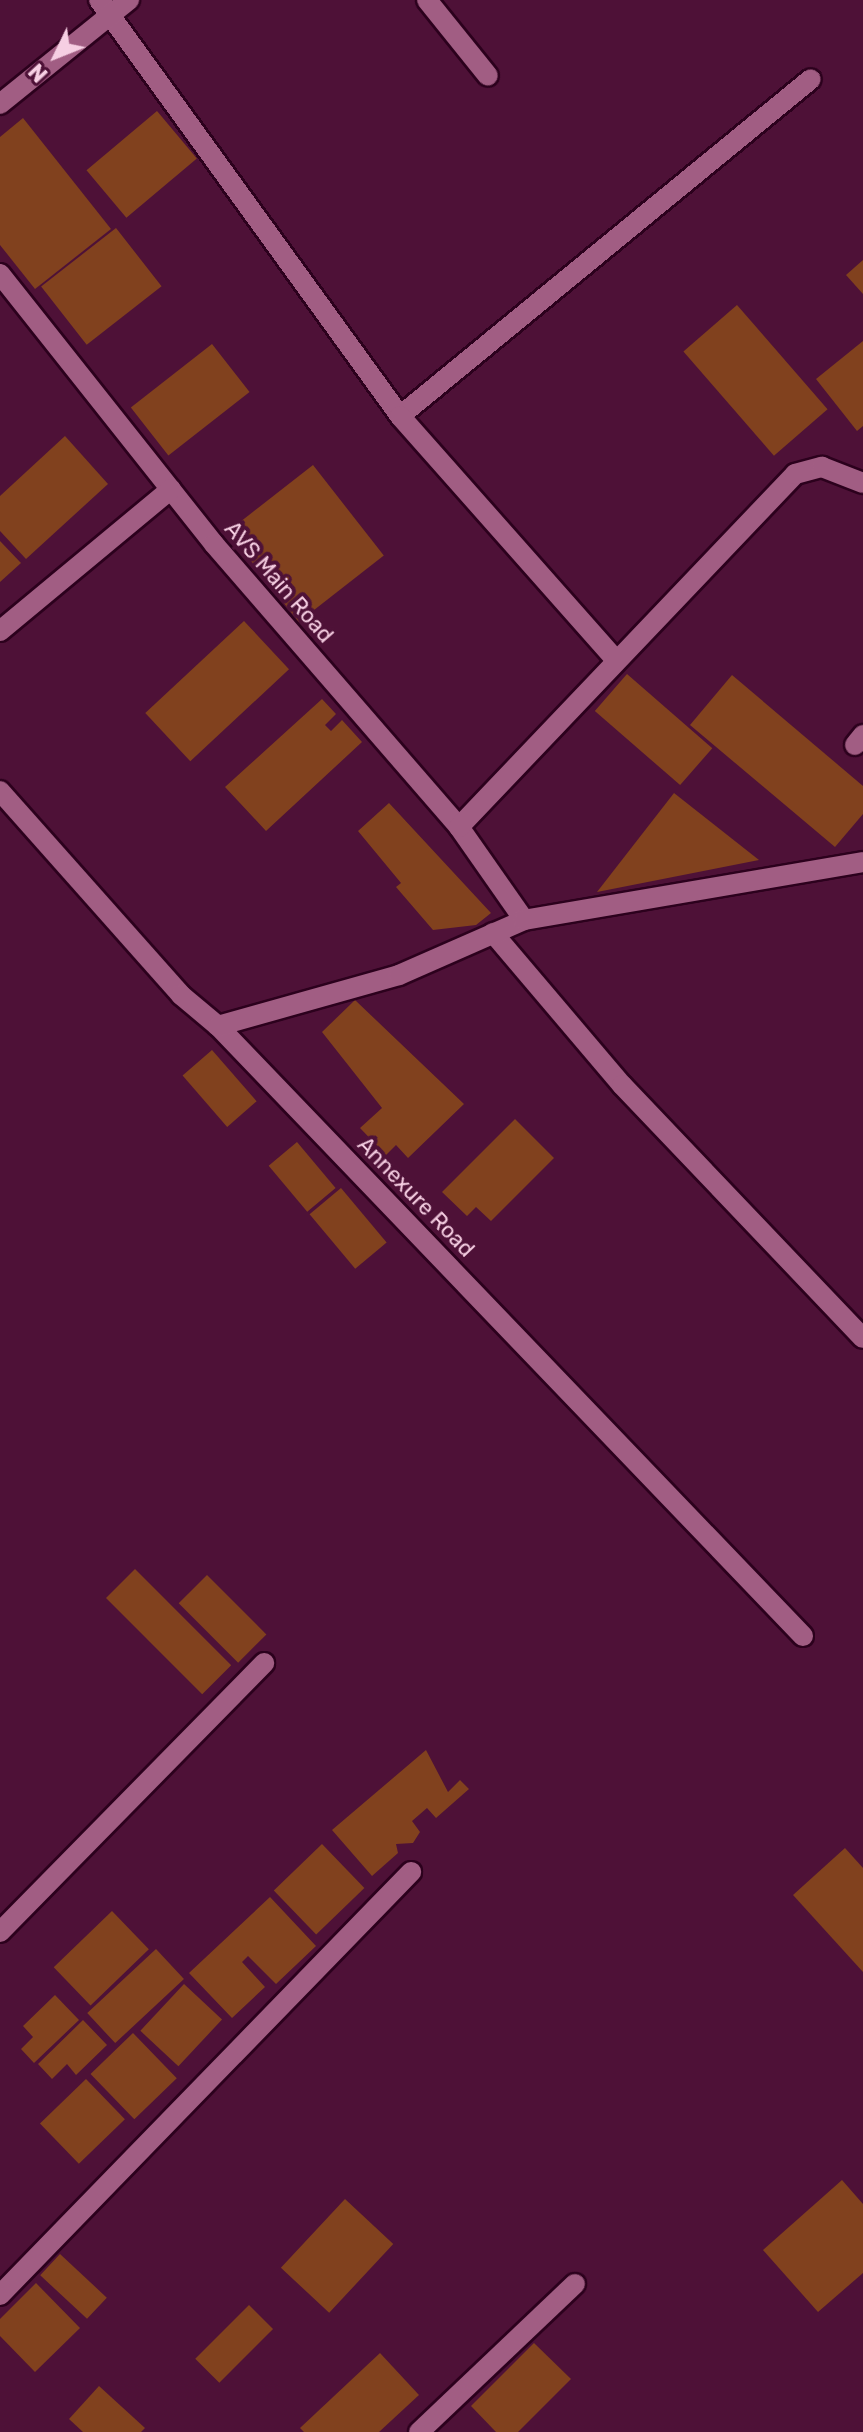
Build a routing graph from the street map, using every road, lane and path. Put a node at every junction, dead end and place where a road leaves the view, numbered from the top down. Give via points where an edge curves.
1 (129, 0) edge
2 (427, 0) edge
3 (104, 8) edge
4 (488, 76) dead end
5 (811, 79) dead end
6 (0, 104) edge
7 (0, 274) edge
8 (400, 416) junction
9 (863, 483) edge
10 (171, 489) junction
11 (0, 631) edge
12 (615, 659) junction
13 (0, 791) edge
14 (459, 827) junction
15 (863, 862) edge
16 (524, 920) junction
17 (493, 933) junction
18 (218, 1026) junction
19 (863, 1338) edge
20 (803, 1636) dead end
21 (264, 1663) dead end
22 (411, 1872) dead end
23 (0, 1932) edge
24 (575, 2284) dead end
25 (0, 2295) edge
26 (419, 2432) edge

1 - 3 street
2 - 4 street
3 - 6 street
3 - 8 street
5 - 8 street
7 - 10 street, AVS Main Road
8 - 12 street
9 - 12 street via 822,467 795,474
10 - 11 street
10 - 14 street, AVS Main Road
12 - 14 street
13 - 18 street, Annexure Road via 181,995
14 - 16 street, AVS Main Road
15 - 16 street
16 - 17 street
17 - 18 street via 399,975
17 - 19 street via 622,1085
18 - 20 street, Annexure Road
21 - 23 street
22 - 25 street
24 - 26 street

